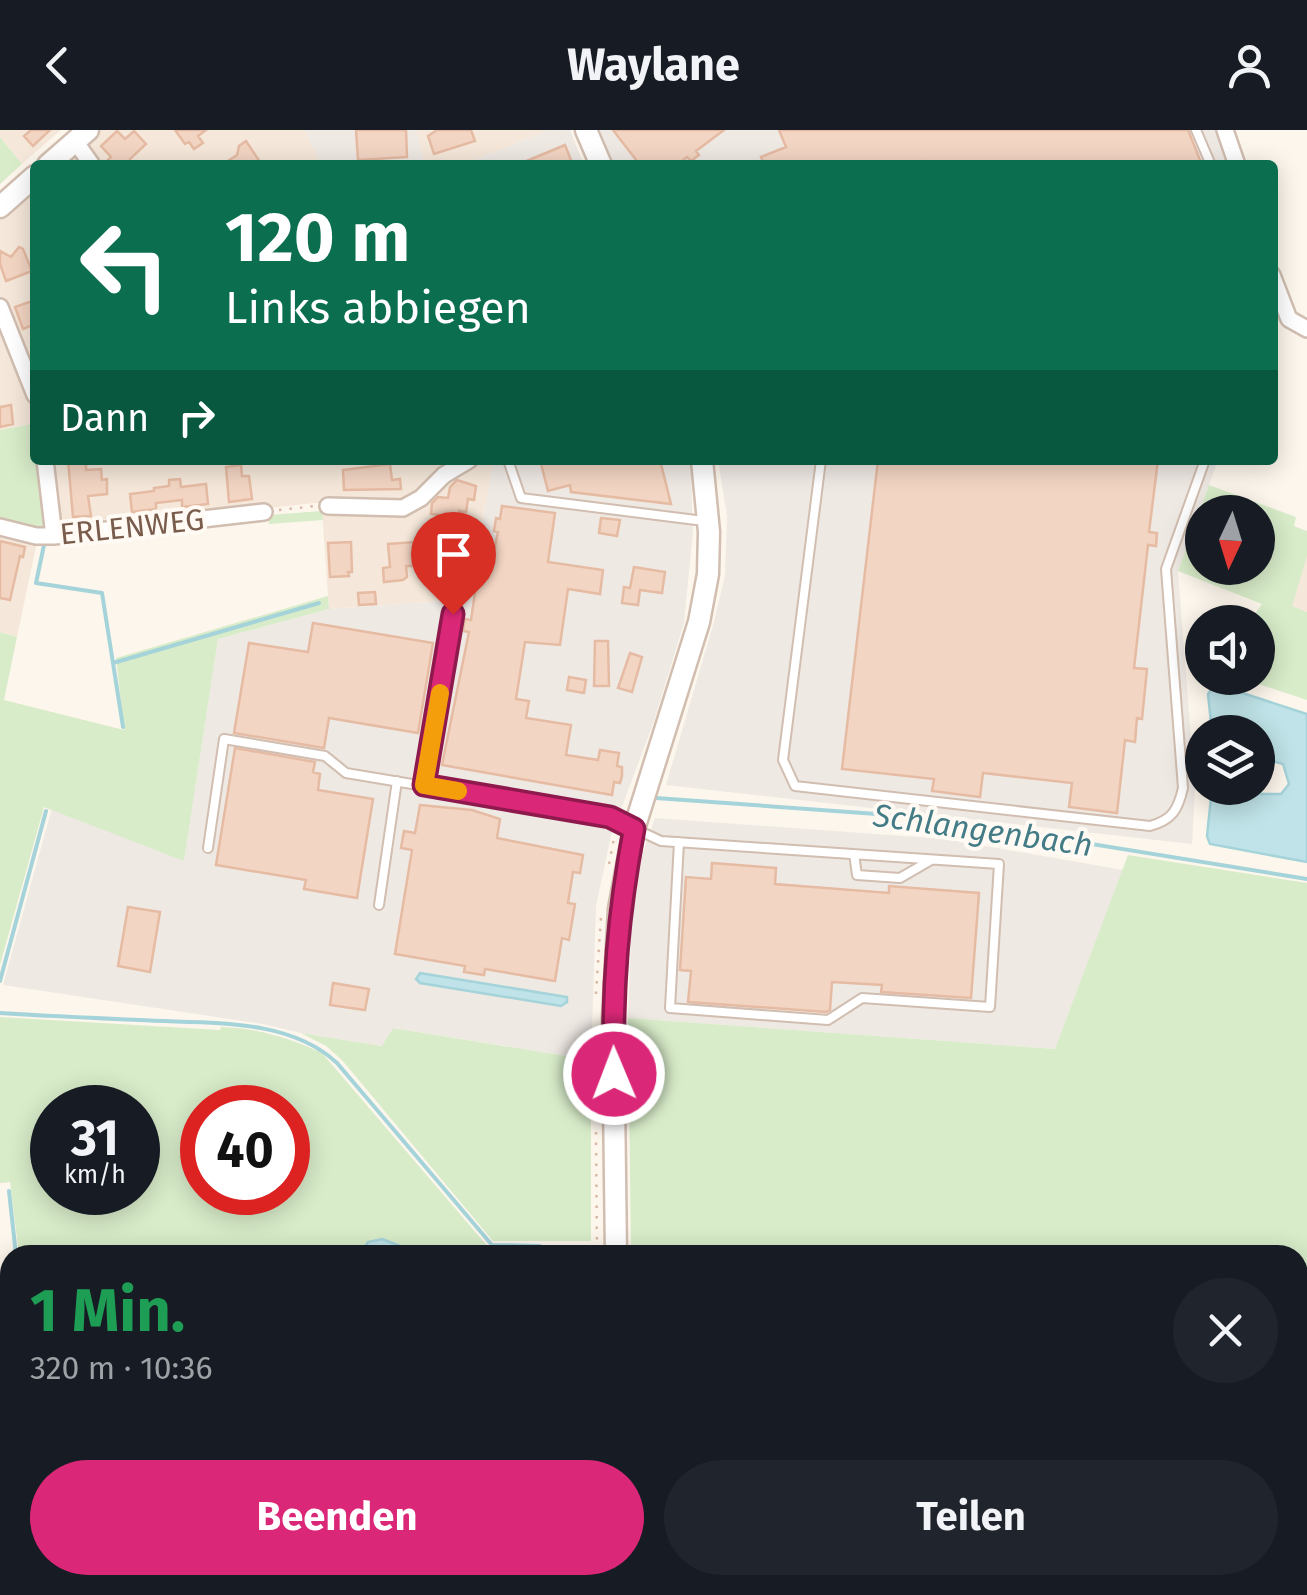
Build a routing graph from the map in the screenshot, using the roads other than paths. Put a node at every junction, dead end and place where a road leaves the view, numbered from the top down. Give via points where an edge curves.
1 (586, 130) edge
2 (1196, 130) edge
3 (1226, 130) edge
4 (82, 136) edge
5 (54, 160) edge
6 (90, 160) edge
7 (599, 160) edge
8 (1208, 160) edge
9 (1235, 160) edge
10 (30, 180) edge
11 (0, 207) edge
12 (0, 307) edge
13 (1281, 321) edge
14 (1307, 328) edge
15 (30, 382) edge
16 (46, 465) edge
17 (462, 465) edge
18 (510, 465) edge
19 (703, 465) edge
20 (820, 465) edge
21 (1204, 465) edge
22 (328, 506) road end
23 (264, 512) road end
24 (709, 522) junction
25 (0, 528) edge
26 (54, 536) junction
27 (453, 614) dead end
28 (397, 781) junction
29 (424, 785) junction
30 (634, 829) junction
31 (679, 842) junction
32 (208, 848) dead end
33 (854, 854) junction
34 (931, 860) junction
35 (379, 905) dead end
36 (609, 1245) edge

1 - 7 street
2 - 8 lane
3 - 9 street
4 - 5 street
4 - 6 street
10 - 11 street
12 - 15 street
13 - 14 street
16 - 26 street
17 - 22 street via 404,508
18 - 24 lane via 521,498
19 - 24 street
20 - 21 lane via 783,760 795,786 1150,826 1178,808 1183,788 1166,569
23 - 26 street, ERLENWEG
24 - 30 street via 700,622
25 - 26 street, ERLENWEG
27 - 29 lane
28 - 29 lane
28 - 32 lane via 346,773 324,756 224,739
28 - 35 lane
29 - 30 lane via 610,817
30 - 31 lane
30 - 36 street via 614,965
31 - 33 lane
31 - 34 lane via 670,1008 828,1020 862,998 990,1007 999,864
33 - 34 lane
33 - 34 lane via 857,874 900,878

